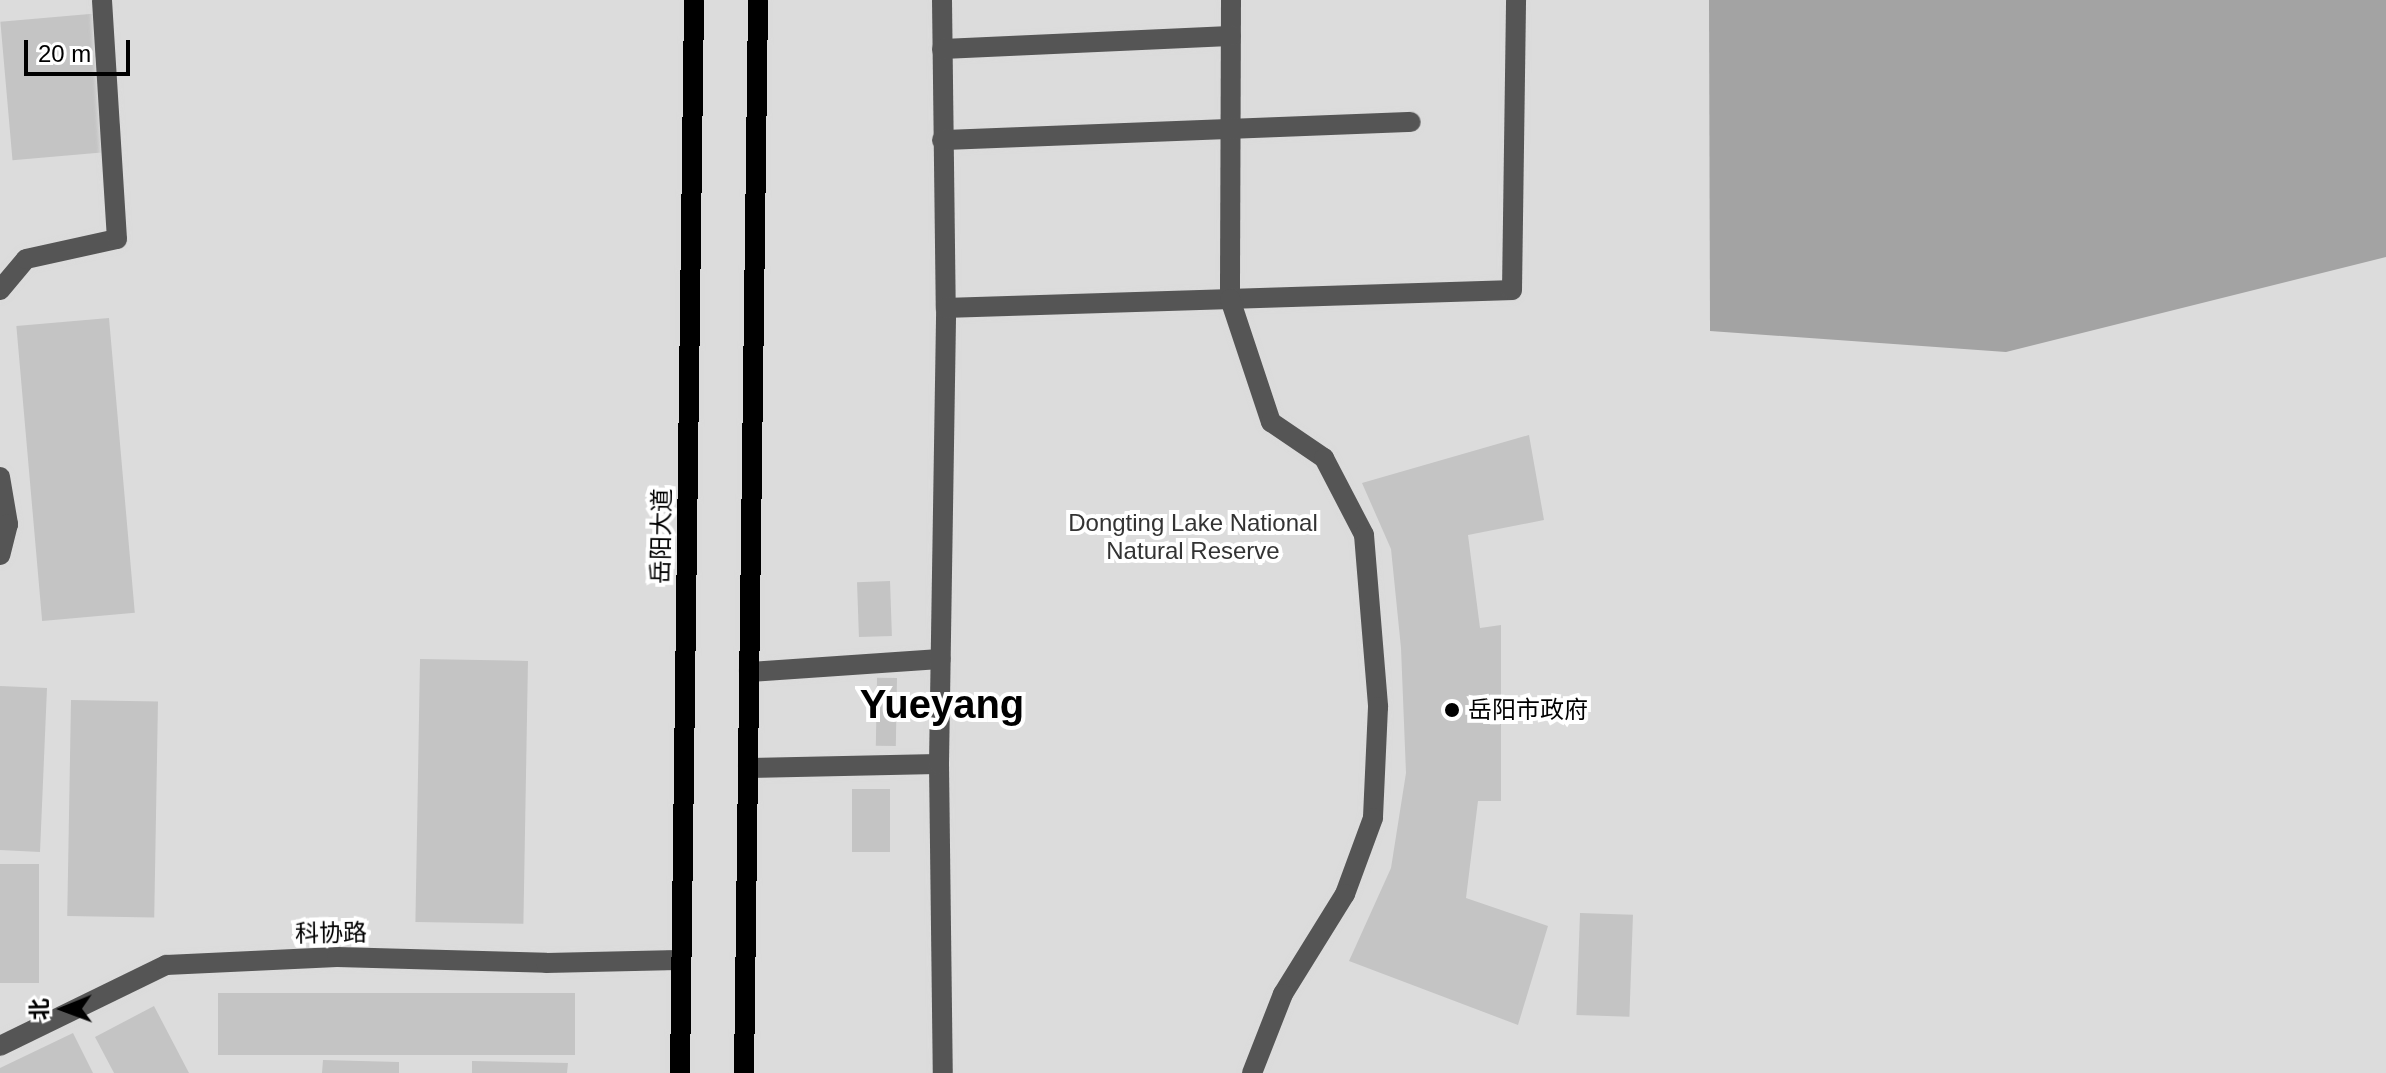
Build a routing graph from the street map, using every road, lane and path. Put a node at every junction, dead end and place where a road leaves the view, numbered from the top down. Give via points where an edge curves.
1 (102, 0) edge
2 (694, 0) edge
3 (758, 0) edge
4 (942, 0) edge
5 (1231, 0) edge
6 (1516, 0) edge
7 (1231, 36) junction
8 (942, 49) junction
9 (1411, 122) dead end
10 (1231, 129) junction
11 (942, 140) junction
12 (0, 290) edge
13 (1230, 299) junction
14 (946, 308) junction
15 (0, 477) edge
16 (0, 555) edge
17 (941, 659) junction
18 (749, 672) junction
19 (939, 764) junction
20 (748, 768) junction
21 (681, 960) junction
22 (0, 1046) edge
23 (680, 1073) edge
24 (744, 1073) edge
25 (943, 1073) edge
26 (1252, 1073) edge

1 - 12 street via 117,239 26,259
2 - 21 main road, 岳阳大道
3 - 18 main road
4 - 8 street
5 - 7 street
6 - 13 street via 1512,290
7 - 8 street
7 - 10 street
8 - 11 street
9 - 10 street
10 - 11 street
10 - 13 street
11 - 14 street
13 - 14 street
13 - 26 street via 1271,422 1324,458 1364,535 1378,707 1373,818 1345,894 1283,994
14 - 17 street
15 - 16 street via 8,524
17 - 18 street
17 - 19 street
18 - 20 main road
19 - 20 street
19 - 25 street
20 - 24 main road
21 - 22 street, 科协路 via 546,963 337,957 166,965
21 - 23 main road, 岳阳大道

